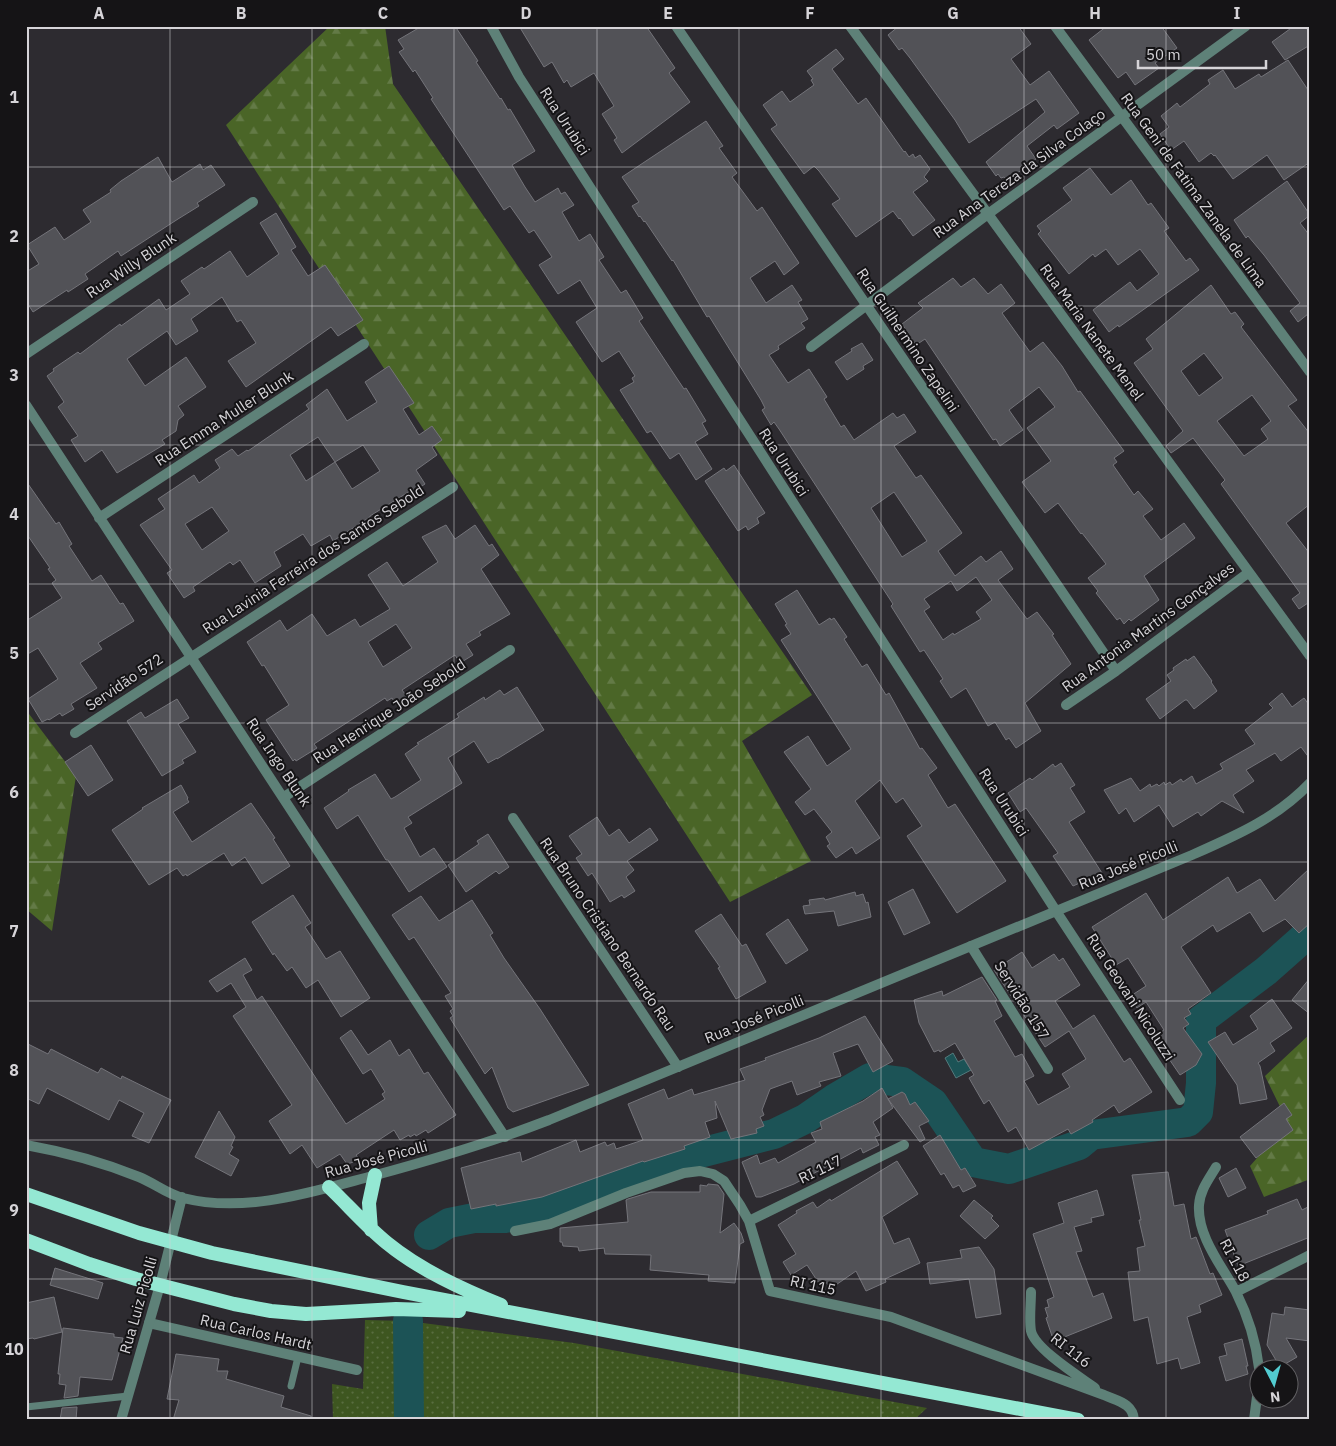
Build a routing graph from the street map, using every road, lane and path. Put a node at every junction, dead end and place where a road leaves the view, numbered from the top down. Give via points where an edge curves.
1 (491, 26) edge
2 (676, 26) edge
3 (850, 26) edge
4 (1055, 26) edge
5 (1246, 26) edge
6 (1121, 116) junction
7 (253, 202) dead end
8 (988, 214) junction
9 (866, 306) junction
10 (364, 344) dead end
11 (811, 347) dead end
12 (26, 354) edge
13 (1310, 372) edge
14 (26, 405) edge
15 (453, 487) dead end
16 (99, 518) junction
17 (1248, 572) junction
18 (510, 650) dead end
19 (1310, 656) edge
20 (190, 657) junction
21 (1116, 671) junction
22 (1066, 705) dead end
23 (75, 733) dead end
24 (1310, 783) edge
25 (284, 797) junction
26 (513, 818) dead end
27 (1056, 911) junction
28 (971, 946) junction
29 (678, 1067) junction
30 (1048, 1069) dead end
31 (1180, 1100) dead end
32 (505, 1137) junction
33 (904, 1144) dead end
34 (26, 1145) edge
35 (1216, 1167) dead end
36 (374, 1175) junction
37 (329, 1187) junction
38 (26, 1194) edge
39 (182, 1198) junction
40 (749, 1221) junction
41 (371, 1230) junction
42 (515, 1231) dead end
43 (26, 1240) edge
44 (1310, 1255) edge
45 (160, 1285) junction
46 (1031, 1292) dead end
47 (1236, 1292) junction
48 (530, 1316) junction
49 (149, 1323) junction
50 (298, 1357) junction
51 (1257, 1358) edge
52 (357, 1370) dead end
53 (291, 1386) dead end
54 (1104, 1395) junction
55 (128, 1396) junction
56 (26, 1408) edge
57 (121, 1420) edge
58 (1078, 1420) edge
59 (1134, 1420) edge

1 - 27 street, Rua Urubici via 519,77
2 - 9 street, Rua Guilhermino Zapelini
3 - 8 street, Rua Maria Nanete Menel
4 - 6 street, Rua Geni de Fatima Zanela de Lima
5 - 6 street, Rua Ana Tereza da Silva Colaço
6 - 8 street, Rua Ana Tereza da Silva Colaço
6 - 13 street, Rua Geni de Fatima Zanela de Lima
7 - 12 street, Rua Willy Blunk
8 - 9 street, Rua Ana Tereza da Silva Colaço
8 - 17 street, Rua Maria Nanete Menel
9 - 11 street, Rua Ana Tereza da Silva Colaço
9 - 21 street, Rua Guilhermino Zapelini
10 - 16 street, Rua Emma Muller Blunk
14 - 16 street, Rua Ingo Blunk
15 - 20 street, Rua Lavinia Ferreira dos Santos Sebold
16 - 20 street, Rua Ingo Blunk
17 - 19 street, Rua Maria Nanete Menel
17 - 21 street, Rua Antonia Martins Gonçalves
18 - 25 street, Rua Henrique João Sebold
20 - 23 street, Servidão 572
20 - 25 street, Rua Ingo Blunk
21 - 22 street, Rua Antonia Martins Gonçalves
24 - 27 street, Rua José Picolli via 1272,816 1232,837
25 - 32 street, Rua Ingo Blunk
26 - 29 street, Rua Bruno Cristiano Bernardo Rau
27 - 28 street, Rua José Picolli
27 - 31 street, Rua Geovani Nicoluzzi
28 - 29 street, Rua José Picolli
28 - 30 street, Servidão 157
29 - 32 street, Rua José Picolli
32 - 36 street, Rua José Picolli
33 - 40 street, RI 117
34 - 39 street via 74,1154 138,1176
35 - 47 street, RI 118 via 1202,1194 1200,1221 1208,1243
36 - 37 street, Rua José Picolli
36 - 41 highway via 369,1203
37 - 39 street, Rua José Picolli via 246,1203
37 - 41 highway
38 - 48 highway via 139,1234 212,1253
39 - 45 street, Rua Luiz Picolli
40 - 42 street, RI 115 via 724,1181 700,1171 684,1173 626,1193 550,1224
40 - 54 street, RI 115 via 770,1291 891,1318
41 - 48 highway via 435,1275
43 - 45 highway via 89,1264
44 - 47 street
45 - 48 highway via 271,1312 306,1314 437,1309
45 - 49 street, Rua Luiz Picolli
46 - 54 street, RI 116 via 1032,1332 1037,1343
47 - 51 street, RI 118 via 1254,1338
48 - 58 highway
49 - 50 street, Rua Carlos Hardt
49 - 55 street, Rua Luiz Picolli
50 - 52 street, Rua Carlos Hardt
50 - 53 lane
54 - 59 street, RI 115 via 1128,1405
55 - 56 lane
55 - 57 street, Rua Luiz Picolli

